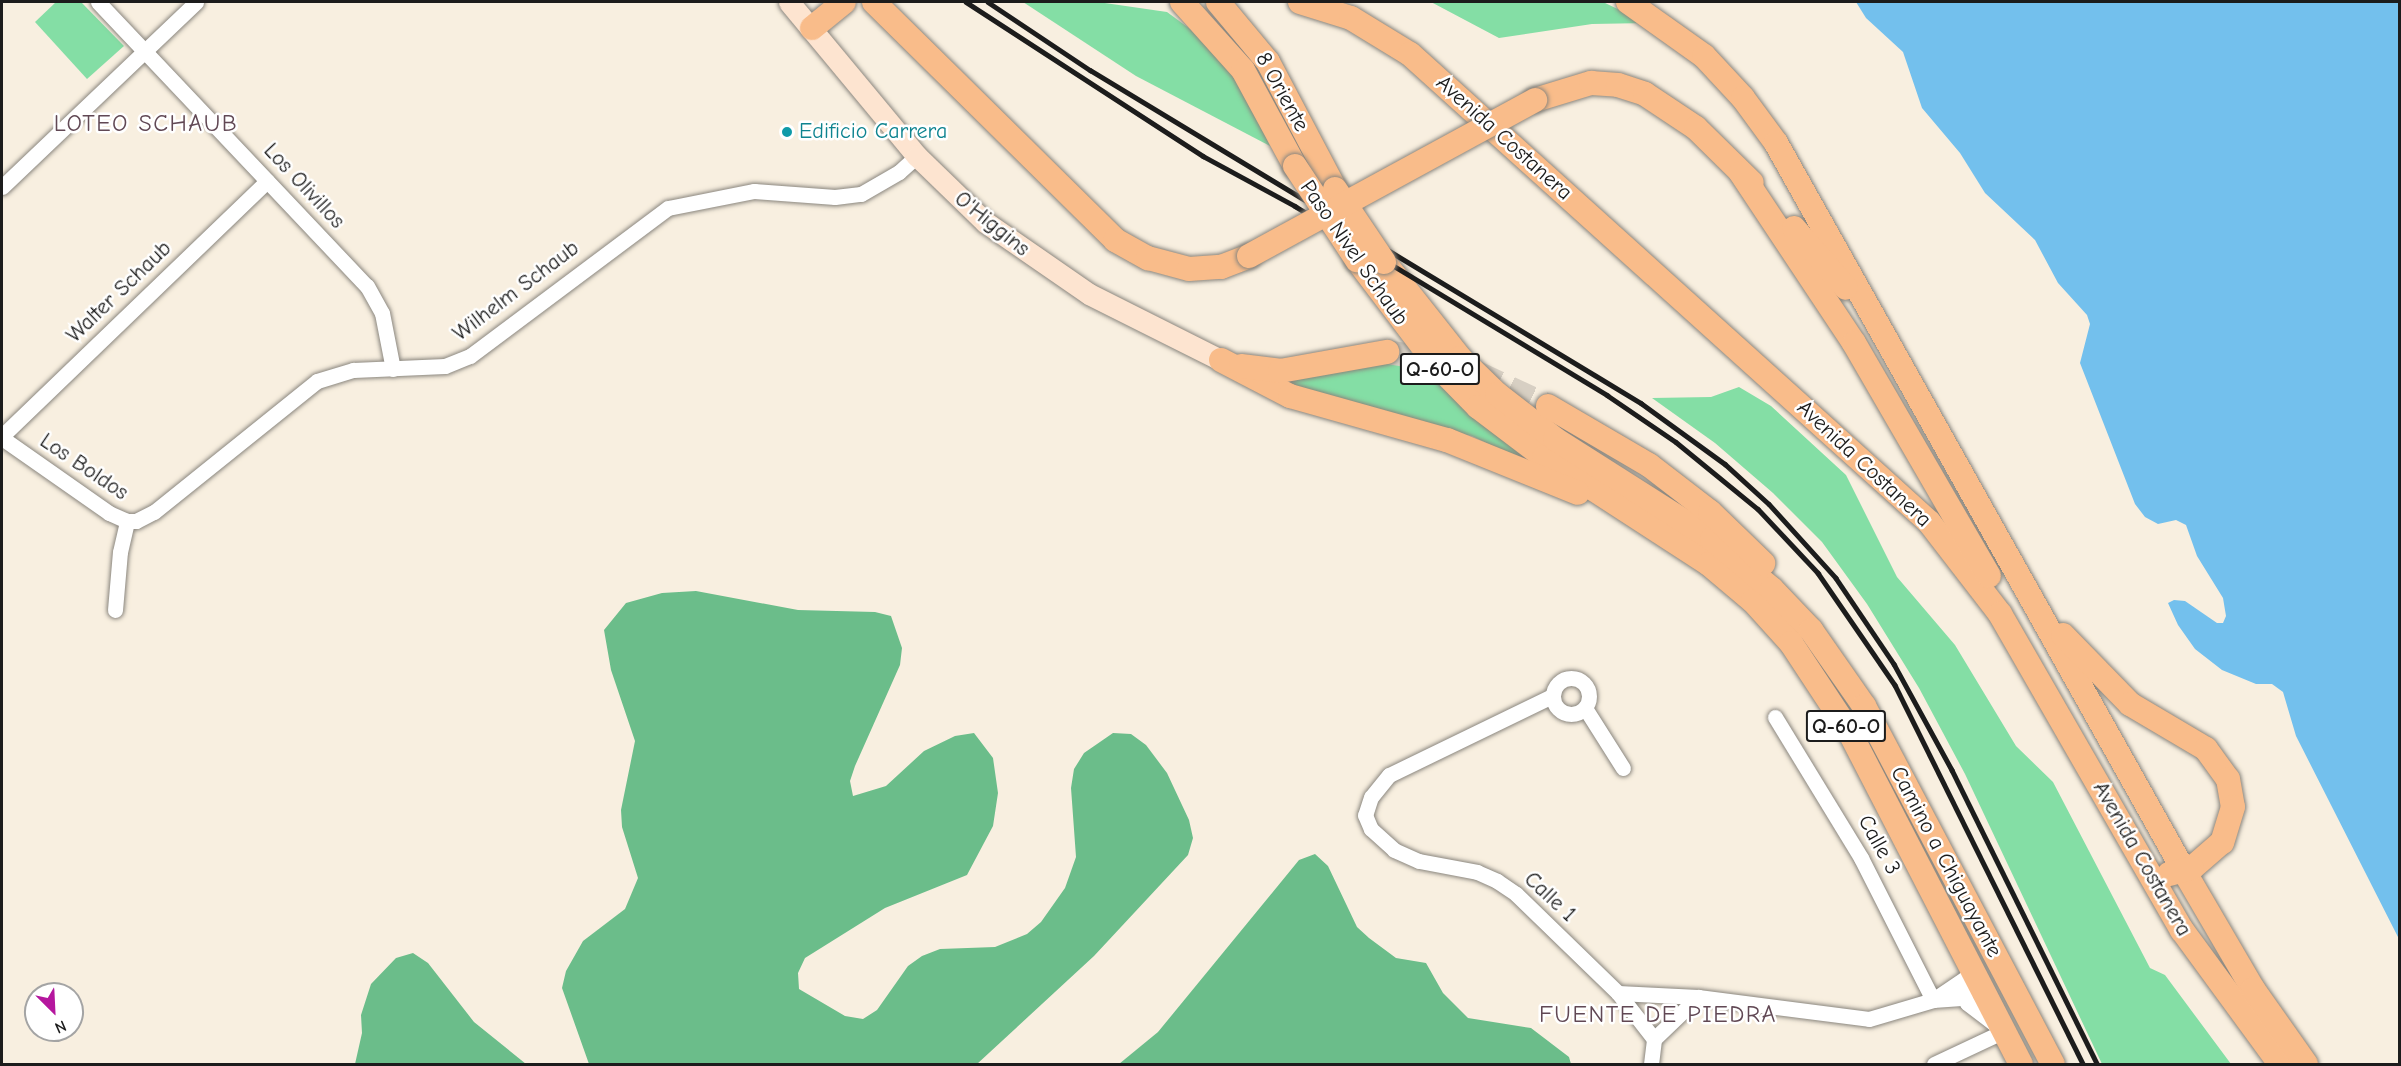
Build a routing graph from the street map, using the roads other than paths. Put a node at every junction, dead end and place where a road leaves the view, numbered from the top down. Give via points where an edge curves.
1 (98, 2) edge
2 (196, 2) edge
3 (789, 2) edge
4 (795, 2) edge
5 (844, 2) edge
6 (874, 2) edge
7 (1182, 2) edge
8 (1218, 2) edge
9 (1300, 2) edge
10 (1628, 2) edge
11 (812, 28) junction
12 (144, 51) junction
13 (1281, 137) joint
14 (917, 156) junction
15 (1741, 173) junction
16 (267, 180) junction
17 (2, 187) edge
18 (1335, 189) joint
19 (1387, 352) tunnel mouth
20 (1221, 360) junction
21 (1899, 360) junction
22 (1318, 364) junction
23 (393, 369) junction
24 (1308, 403) junction
25 (1548, 406) tunnel mouth
26 (2, 437) edge
27 (1550, 448) junction
28 (127, 521) junction
29 (1657, 529) junction
30 (2024, 586) junction
31 (115, 610) dead end
32 (2011, 632) junction
33 (1839, 666) junction
34 (1552, 696) junction
35 (1585, 708) junction
36 (1775, 717) dead end
37 (1623, 768) dead end
38 (2146, 869) junction
39 (2184, 871) junction
40 (1970, 974) junction
41 (2014, 991) junction
42 (1618, 993) junction
43 (1698, 997) junction
44 (1965, 998) junction
45 (1933, 1000) junction
46 (2004, 1031) junction
47 (1654, 1039) junction
48 (1650, 1065) edge
49 (1934, 1065) edge
50 (2021, 1065) edge
51 (2053, 1065) edge
52 (2280, 1065) edge
53 (2306, 1065) edge

1 - 12 street, Los Olivillos
2 - 12 street
3 - 11 main road, O'Higgins
4 - 11 main road, O'Higgins
5 - 11 main road
6 - 15 main road, bridge via 1115,240 1148,258 1189,269 1215,268 1249,256 1535,100 1577,85 1632,88 1678,113
7 - 13 main road, 8 Oriente / Q-60-O via 1204,21 1243,70
8 - 18 main road, 8 Oriente / Q-60-O via 1268,62
9 - 32 main road, Avenida Costanera via 1372,29 1428,69 1912,504 1959,557
10 - 21 main road, Avenida Costanera via 1704,56 1767,128
11 - 14 main road, O'Higgins
12 - 16 street, Los Olivillos
12 - 17 street
13 - 27 main road, Paso Nivel Schaub / Q-60-O, bridge via 1295,166 1357,260 1449,379 1493,420
14 - 20 main road, O'Higgins via 967,207 1035,260 1113,307
14 - 23 street, Wilhelm Schaub via 861,194 835,197 754,191 668,208 470,356 445,366
15 - 21 main road via 1814,249
15 - 32 main road via 1823,292 1875,377 1995,586
16 - 23 street, Los Olivillos via 373,294 382,313
16 - 26 street, Walter Schaub
18 - 27 main road, Paso Nivel Schaub / Q-60-O, bridge via 1384,262 1460,358
19 - 22 main road
20 - 22 main road via 1269,370
20 - 24 main road
21 - 30 main road, Avenida Costanera
22 - 24 main road via 1307,383
23 - 28 street, Wilhelm Schaub via 338,373 317,381 146,518
24 - 29 main road via 1466,446
25 - 33 main road via 1649,465 1710,512 1792,596
26 - 28 street, Los Boldos
27 - 29 main road, Camino a Chiguayante / Q-60-O
27 - 33 main road, Camino a Chiguayante / Q-60-O via 1735,557 1794,611
28 - 31 street, Los Boldos
29 - 40 main road, Camino a Chiguayante / Q-60-O via 1739,588 1778,628 1814,674 1849,731
30 - 39 main road, Avenida Costanera
30 - 39 main road via 2109,685 2154,720 2200,744 2222,766 2232,792 2228,828 2211,855
32 - 38 main road, Avenida Costanera
33 - 41 main road, Camino a Chiguayante / Q-60-O via 1874,724
34 - 35 street via 1556,707 1564,713 1575,714
34 - 35 street, Calle 1 via 1560,681 1577,679 1589,692
34 - 42 street, Calle 1 via 1389,775 1371,797 1365,815 1371,829 1394,850 1419,861 1477,872 1516,894
35 - 37 street, Calle 1
36 - 45 street, Calle 3 via 1861,858
38 - 39 main road via 2167,874
38 - 52 main road, Avenida Costanera via 2214,977
39 - 53 main road, Avenida Costanera via 2253,989
40 - 41 main road
40 - 44 street
40 - 45 street
40 - 46 main road, Camino a Chiguayante / Q-60-O
41 - 51 main road, Camino a Chiguayante / Q-60-O
42 - 43 street
42 - 47 street
43 - 45 street via 1869,1019
43 - 47 street
44 - 45 street
44 - 46 street via 1975,1012
46 - 49 street
46 - 50 main road, Camino a Chiguayante / Q-60-O
47 - 48 street

